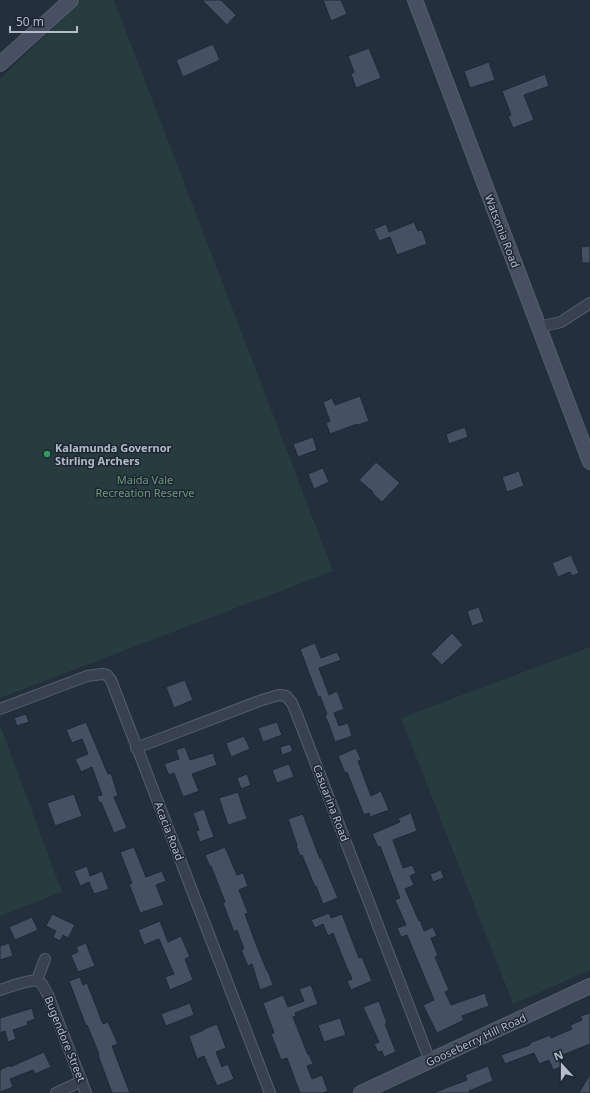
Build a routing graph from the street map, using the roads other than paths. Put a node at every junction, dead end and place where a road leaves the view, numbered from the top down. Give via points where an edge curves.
1 (71, 0) edge
2 (414, 0) edge
3 (0, 64) edge
4 (590, 303) edge
5 (538, 327) junction
6 (590, 462) edge
7 (0, 709) edge
8 (136, 748) junction
9 (45, 959) dead end
10 (37, 980) junction
11 (590, 986) edge
12 (0, 990) edge
13 (430, 1061) junction
14 (82, 1081) junction
15 (56, 1093) edge
16 (86, 1093) edge
17 (270, 1093) edge
18 (361, 1093) edge

1 - 3 street
2 - 5 street, Watsonia Road
4 - 5 street via 561,322
5 - 6 street, Watsonia Road
7 - 8 street, Acacia Road via 87,676 107,675
8 - 13 street, Casuarina Road via 262,700 279,695 286,696 298,715
8 - 17 street, Acacia Road
9 - 10 street
10 - 12 street via 20,982
10 - 14 street, Bugendore Street via 48,994
11 - 13 street, Gooseberry Hill Road
13 - 18 street, Gooseberry Hill Road
14 - 15 street
14 - 16 street, Bugendore Street

